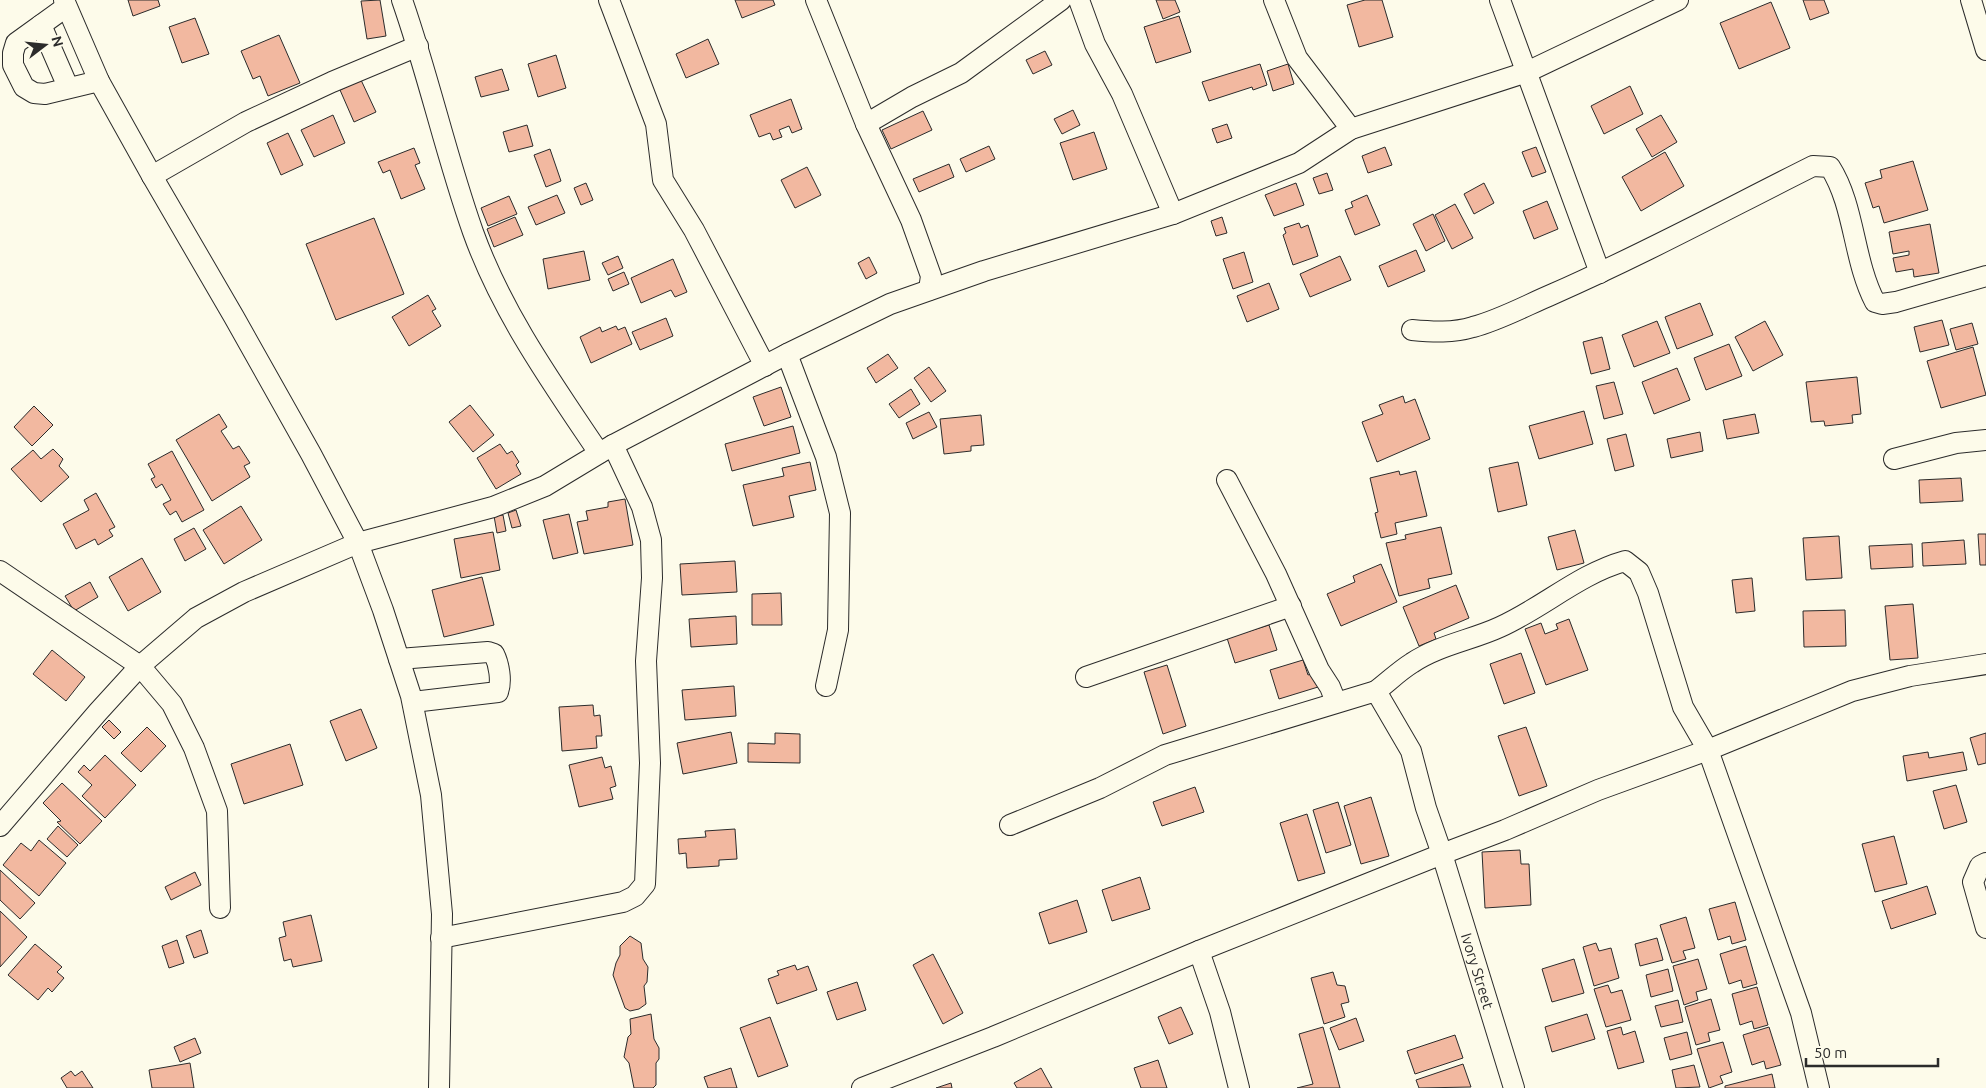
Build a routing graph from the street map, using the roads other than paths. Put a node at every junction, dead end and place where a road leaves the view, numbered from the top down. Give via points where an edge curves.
1 (402, 0) edge
2 (609, 0) edge
3 (816, 0) edge
4 (1061, 0) edge
5 (1079, 0) edge
6 (1274, 0) edge
7 (1500, 0) edge
8 (1678, 0) edge
9 (1971, 0) edge
10 (65, 3) edge
11 (41, 25) junction
12 (418, 46) junction
13 (1986, 50) edge
14 (1527, 72) junction
15 (99, 81) junction
16 (68, 88) junction
17 (866, 124) junction
18 (1350, 129) junction
19 (152, 176) junction
20 (1173, 214) junction
21 (1600, 273) junction
22 (1986, 276) edge
23 (929, 290) junction
24 (1412, 330) dead end
25 (787, 354) junction
26 (765, 366) junction
27 (1986, 440) edge
28 (606, 449) junction
29 (1894, 460) dead end
30 (1227, 480) dead end
31 (358, 543) junction
32 (0, 571) edge
33 (1291, 606) junction
34 (399, 659) junction
35 (1986, 664) edge
36 (140, 666) junction
37 (1086, 677) dead end
38 (826, 686) dead end
39 (1376, 691) junction
40 (413, 702) junction
41 (1336, 702) junction
42 (1708, 750) junction
43 (1010, 824) dead end
44 (0, 826) edge
45 (1442, 854) junction
46 (1986, 863) edge
47 (220, 908) dead end
48 (1986, 928) edge
49 (441, 938) junction
50 (1199, 951) junction
51 (439, 1088) edge
52 (862, 1088) edge
53 (1239, 1088) edge
54 (1514, 1088) edge
55 (1819, 1088) edge

1 - 12 street
2 - 26 street via 656,124 663,180 694,230
3 - 17 street
4 - 17 street via 961,73
5 - 20 street via 1095,44 1122,94
6 - 18 street via 1298,58
7 - 14 street
8 - 14 street
9 - 13 street
10 - 11 street
10 - 15 street
11 - 16 street
11 - 16 street via 16,43 13,65 24,87 34,94
12 - 19 street via 246,122
12 - 28 street via 473,233 503,300 539,364
14 - 18 street
14 - 21 street
15 - 16 street
15 - 19 street
17 - 23 street via 910,220 931,276
18 - 20 street via 1299,164
19 - 31 street via 234,316
20 - 23 street
21 - 22 street via 1813,166 1830,166 1839,180 1864,276 1875,302 1896,302
21 - 24 street via 1473,327 1433,332
23 - 25 street via 890,304
25 - 26 street
25 - 38 street via 826,456 840,512 838,630
26 - 28 street
27 - 29 street
28 - 31 street via 545,486 493,507
28 - 49 street via 642,507 651,540 652,578 646,661 650,763 645,884 635,896 623,902
30 - 33 street
31 - 34 street
31 - 36 street via 244,592 196,618
32 - 36 street
33 - 37 street
33 - 41 street
34 - 40 street
34 - 40 street via 488,652 497,660 498,692
35 - 42 street via 1910,676 1852,691
36 - 44 street
36 - 47 street via 172,704 194,748 217,811
39 - 41 street
39 - 42 street via 1417,660 1500,627 1590,575 1625,561 1639,572 1683,707
39 - 45 street, Ivory Street via 1411,752
40 - 49 street via 432,795 442,914
41 - 43 street via 1165,755 1100,788
42 - 45 street
42 - 55 street via 1801,1014
45 - 50 street
45 - 54 street, Ivory Street
46 - 48 street via 1980,866 1973,882
49 - 51 street
50 - 52 street
50 - 53 street via 1220,1012

